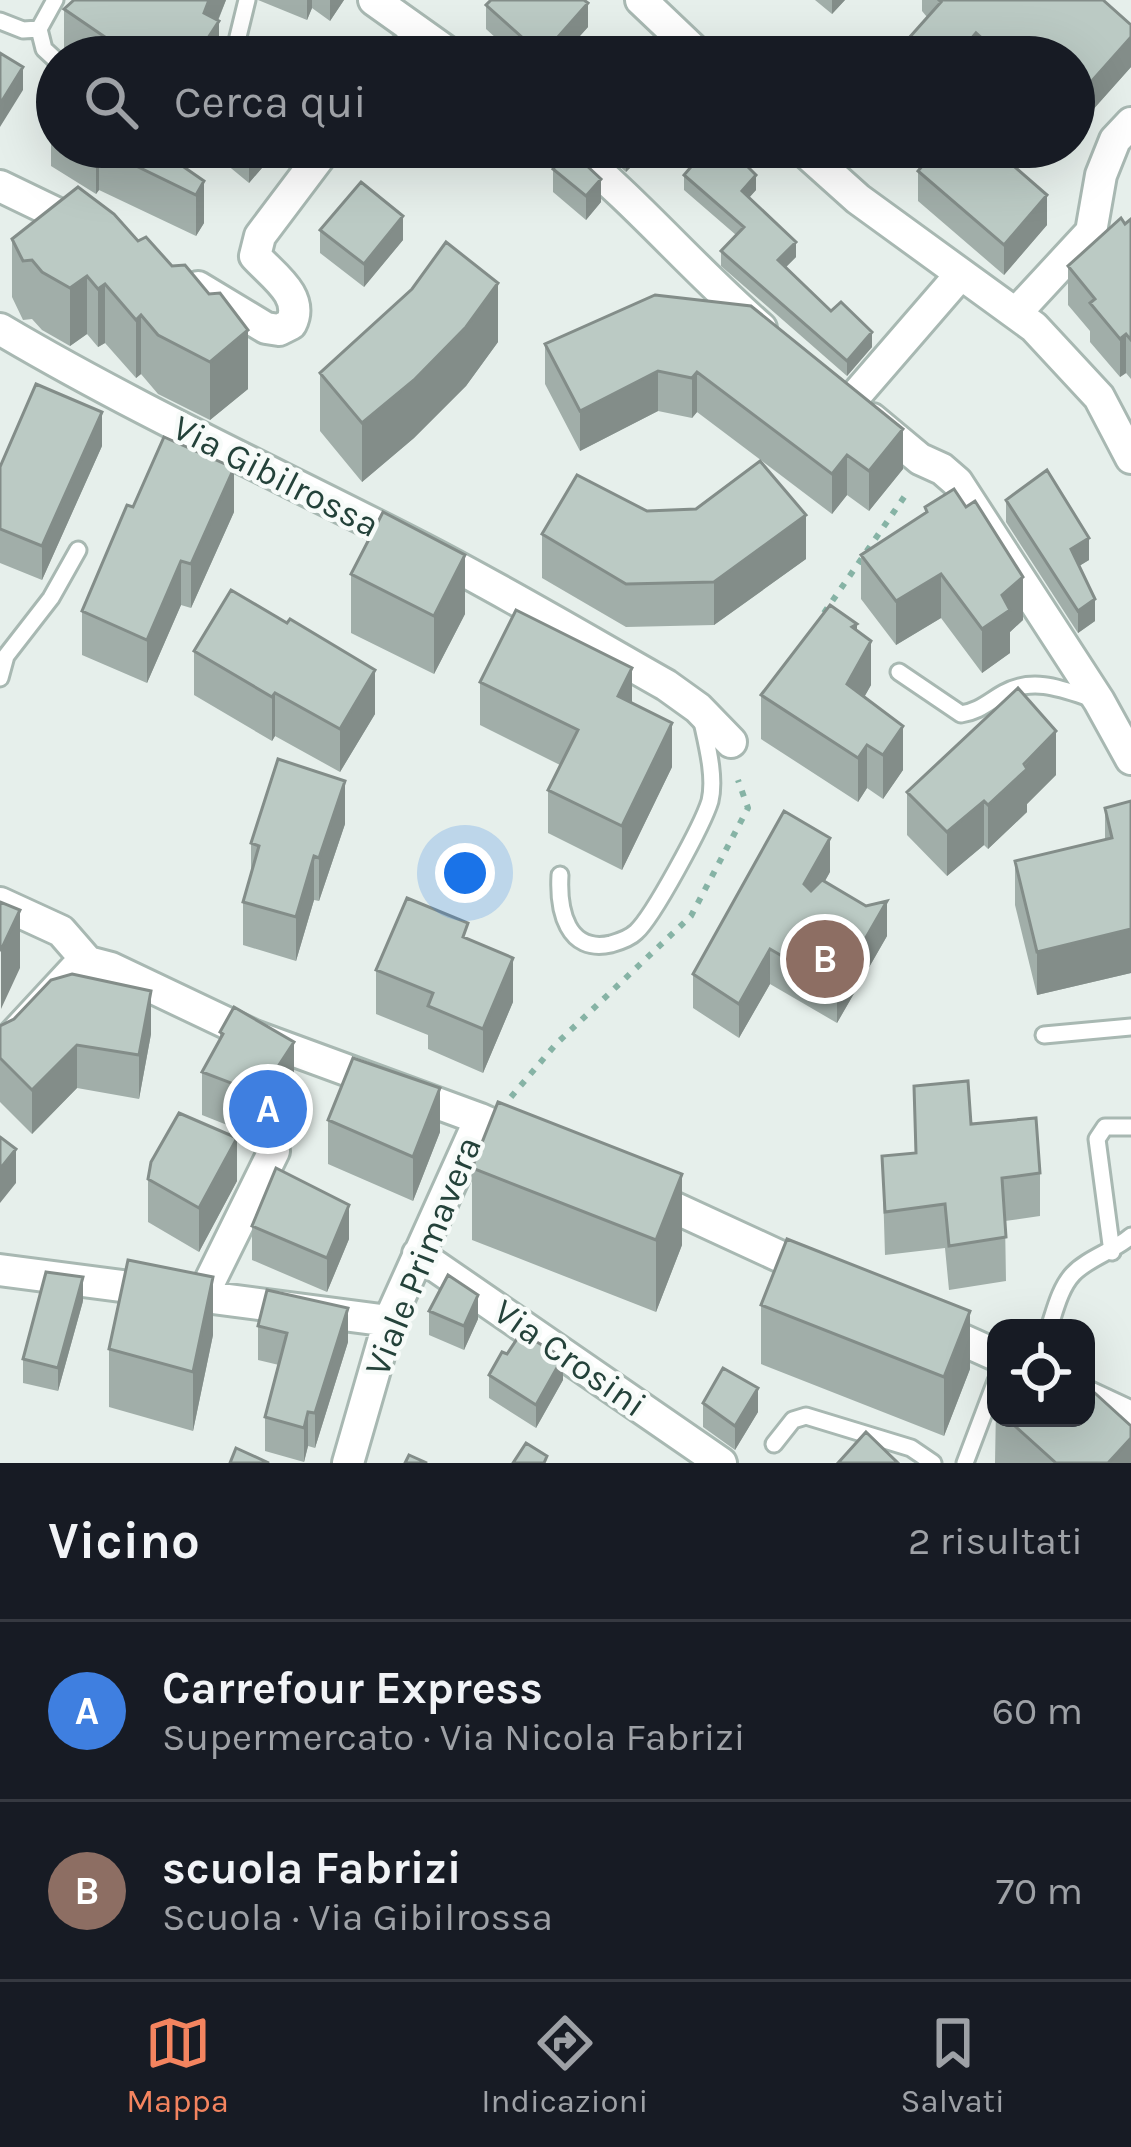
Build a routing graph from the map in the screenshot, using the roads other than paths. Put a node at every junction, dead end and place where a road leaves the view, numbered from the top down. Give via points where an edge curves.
1 (55, 0) edge
2 (247, 0) edge
3 (374, 0) edge
4 (640, 0) edge
5 (0, 21) edge
6 (39, 29) junction
7 (41, 36) edge
8 (238, 36) edge
9 (425, 36) edge
10 (679, 36) edge
11 (1131, 123) edge
12 (311, 168) edge
13 (594, 168) edge
14 (823, 168) edge
15 (0, 187) edge
16 (110, 239) edge
17 (170, 271) edge
18 (960, 275) junction
19 (1016, 313) junction
20 (0, 329) edge
21 (786, 349) edge
22 (1131, 458) edge
23 (78, 550) dead end
24 (3, 653) edge
25 (899, 672) dead end
26 (0, 678) edge
27 (1099, 701) junction
28 (698, 708) junction
29 (731, 742) dead end
30 (1131, 759) edge
31 (560, 875) dead end
32 (0, 903) edge
33 (88, 962) junction
34 (1131, 1027) edge
35 (1044, 1035) dead end
36 (0, 1049) edge
37 (480, 1119) junction
38 (1131, 1127) edge
39 (544, 1148) edge
40 (274, 1151) dead end
41 (630, 1188) edge
42 (1131, 1236) edge
43 (1112, 1252) junction
44 (418, 1254) junction
45 (0, 1270) edge
46 (845, 1286) edge
47 (203, 1295) junction
48 (910, 1316) edge
49 (1053, 1319) edge
50 (388, 1321) junction
51 (987, 1351) edge
52 (1095, 1400) edge
53 (987, 1404) edge
54 (1131, 1417) edge
55 (774, 1444) dead end
56 (348, 1463) edge
57 (721, 1463) edge
58 (933, 1463) edge
59 (964, 1463) edge

1 - 6 lane
2 - 8 lane
3 - 9 street
4 - 10 street
5 - 6 lane
6 - 7 lane
11 - 19 street via 1101,175 1091,232
12 - 17 street via 260,236 255,256 294,298 291,324 266,328
13 - 21 street
14 - 18 street
15 - 16 street
18 - 19 street
18 - 27 street via 842,395 957,482
19 - 22 street via 1099,397
20 - 28 street, Via Gibilrossa via 417,546
23 - 24 lane
24 - 26 lane
25 - 27 lane via 961,714 1025,684
27 - 30 street
28 - 29 street, Via Gibilrossa
28 - 31 lane via 711,797 637,932 617,943 583,943 564,916
32 - 33 street via 61,931
33 - 36 street
33 - 37 street via 254,1036
34 - 35 lane
37 - 39 street
37 - 44 street, Viale Primavera
38 - 43 lane via 1105,1127 1097,1139
40 - 47 street
41 - 46 street
42 - 43 lane
43 - 49 lane via 1075,1271
44 - 50 street, Viale Primavera
44 - 57 street, Via Crosini
45 - 47 street
47 - 50 street
48 - 51 street
50 - 56 street, Viale Primavera
52 - 54 street
53 - 59 lane
55 - 58 lane via 806,1416 911,1448

